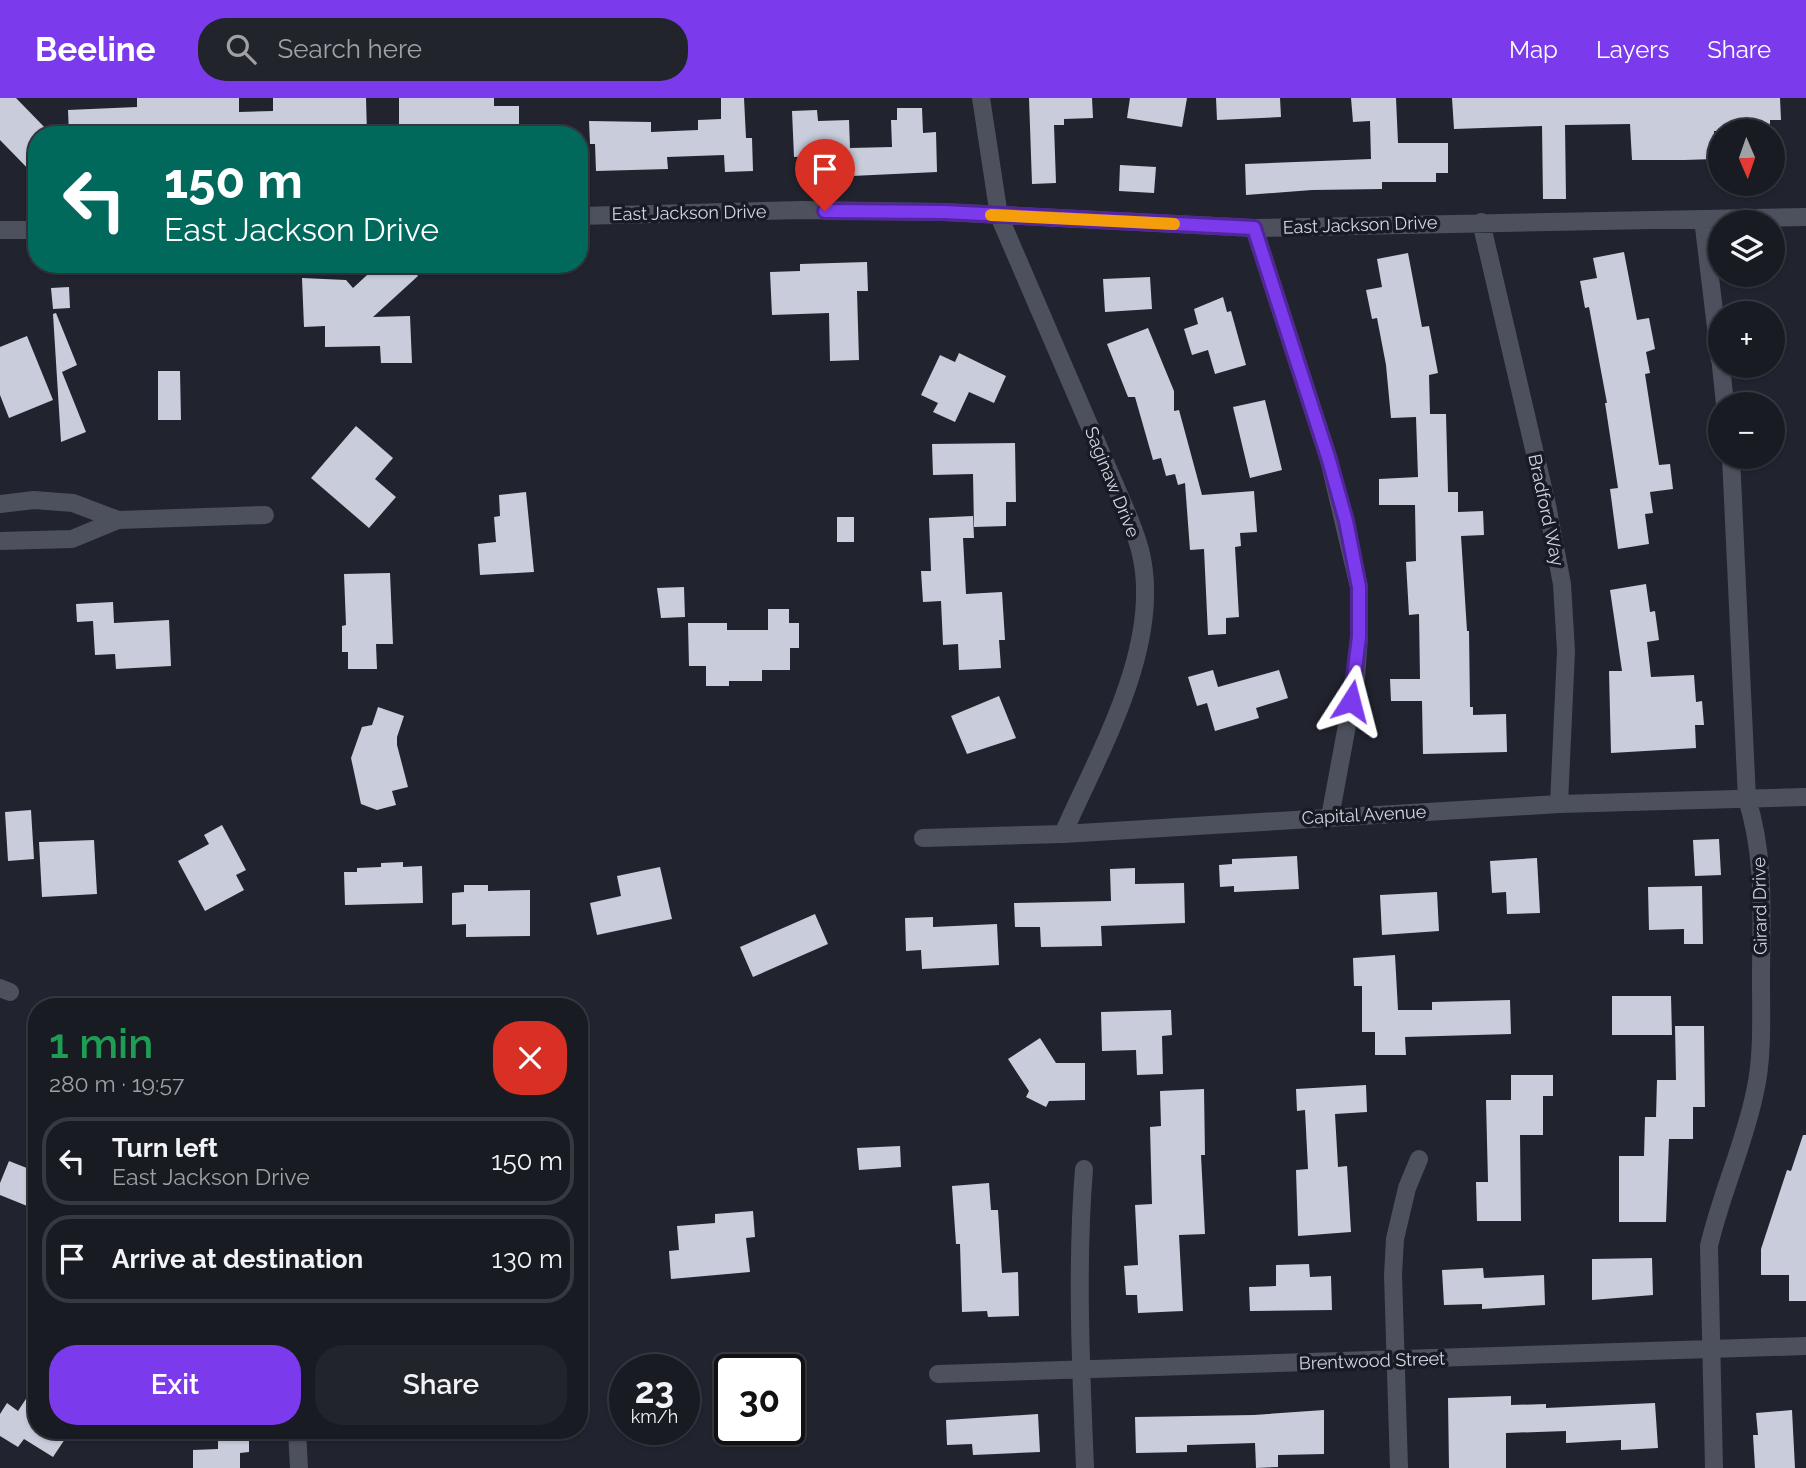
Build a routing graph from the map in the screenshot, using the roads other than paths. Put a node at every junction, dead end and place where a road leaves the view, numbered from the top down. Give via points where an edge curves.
1 (981, 98) edge
2 (588, 216) edge
3 (999, 216) junction
4 (1806, 217) edge
5 (1703, 219) junction
6 (1481, 222) junction
7 (1254, 228) junction
8 (0, 230) edge
9 (28, 230) edge
10 (1713, 301) edge
11 (1732, 469) edge
12 (0, 504) edge
13 (265, 515) dead end
14 (118, 520) junction
15 (0, 541) edge
16 (1806, 797) edge
17 (1747, 799) junction
18 (1559, 804) junction
19 (1330, 817) junction
20 (1063, 834) junction
21 (923, 838) dead end
22 (1419, 1159) dead end
23 (1084, 1169) dead end
24 (1806, 1346) edge
25 (1712, 1350) junction
26 (1395, 1361) junction
27 (1081, 1370) junction
28 (938, 1374) dead end
29 (297, 1439) edge
30 (299, 1468) edge
31 (1084, 1468) edge
32 (1399, 1468) edge
33 (1714, 1468) edge

1 - 3 street, Saginaw Drive
2 - 3 street, East Jackson Drive via 801,210
3 - 7 street, East Jackson Drive
3 - 20 street, Saginaw Drive via 1141,554 1143,617 1131,675
4 - 5 street, East Jackson Drive
5 - 6 street, East Jackson Drive
5 - 10 street
6 - 7 street, East Jackson Drive
6 - 18 street, Bradford Way via 1562,584 1566,651
7 - 19 street via 1329,460 1359,587 1356,677
8 - 9 street
11 - 17 street, Girard Drive
12 - 14 street via 34,500 73,503
13 - 14 street
14 - 15 street via 72,539
16 - 17 street, Capital Avenue
17 - 18 street, Capital Avenue
17 - 25 street, Girard Drive via 1758,833 1761,868 1756,1089 1709,1246
18 - 19 street, Capital Avenue
19 - 20 street, Capital Avenue
20 - 21 street, Capital Avenue
22 - 26 street via 1395,1239
23 - 27 street
24 - 25 street, Brentwood Street
25 - 26 street, Brentwood Street
25 - 33 street, Girard Drive
26 - 27 street, Brentwood Street
26 - 32 street
27 - 28 street, Brentwood Street
27 - 31 street
29 - 30 street

